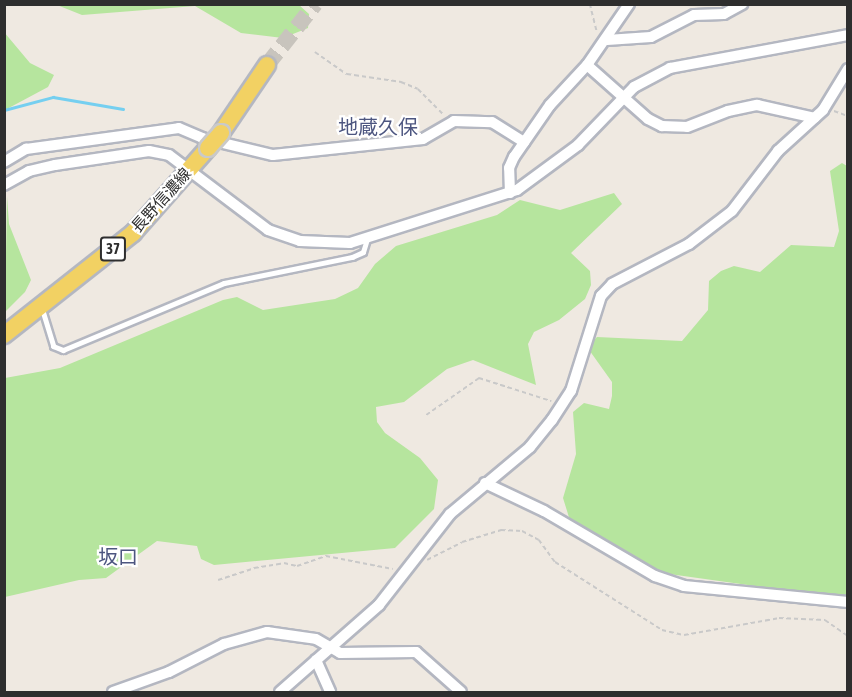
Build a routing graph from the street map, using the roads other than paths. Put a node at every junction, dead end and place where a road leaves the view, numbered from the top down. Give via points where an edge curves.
1 (629, 4) edge
2 (742, 4) edge
3 (848, 35) edge
4 (606, 41) junction
5 (267, 65) tunnel mouth
6 (587, 65) junction
7 (848, 69) edge
8 (626, 96) junction
9 (815, 118) junction
10 (524, 142) junction
11 (4, 162) edge
12 (188, 171) junction
13 (4, 185) edge
14 (510, 193) junction
15 (368, 238) junction
16 (41, 307) junction
17 (4, 335) edge
18 (485, 483) junction
19 (848, 602) edge
20 (329, 650) junction
21 (316, 660) junction
22 (113, 693) edge
23 (280, 693) edge
24 (330, 693) edge
25 (461, 693) edge

1 - 4 street
2 - 4 street via 724,14 694,15 651,37
3 - 8 street via 670,68 650,76
4 - 6 street
5 - 12 main road, 長野信濃線 / 37, bridge via 221,133
6 - 8 street
6 - 10 street via 550,105
7 - 9 street
8 - 9 street via 648,119 663,126 687,127 748,105
8 - 14 street via 578,145
9 - 18 street via 778,151 732,211 713,227 661,262 612,284 601,296 575,380 563,404 530,447
10 - 11 street via 492,122 454,121 423,139 273,155 202,138 179,128 26,149
10 - 14 street via 509,168
12 - 13 street via 169,155 149,151 29,171
12 - 15 street via 250,219 285,237 333,244
12 - 16 main road, 長野信濃線 / 37 via 133,233
14 - 15 street
15 - 16 lane via 363,252 352,257 224,283 63,350 53,346
16 - 17 main road, 長野信濃線 / 37
18 - 19 street via 544,511 655,576 684,586
18 - 20 street via 450,514 379,606
20 - 21 street
20 - 22 street via 316,639 295,634 253,633 149,681
20 - 25 street via 416,652
21 - 23 street
21 - 24 street

